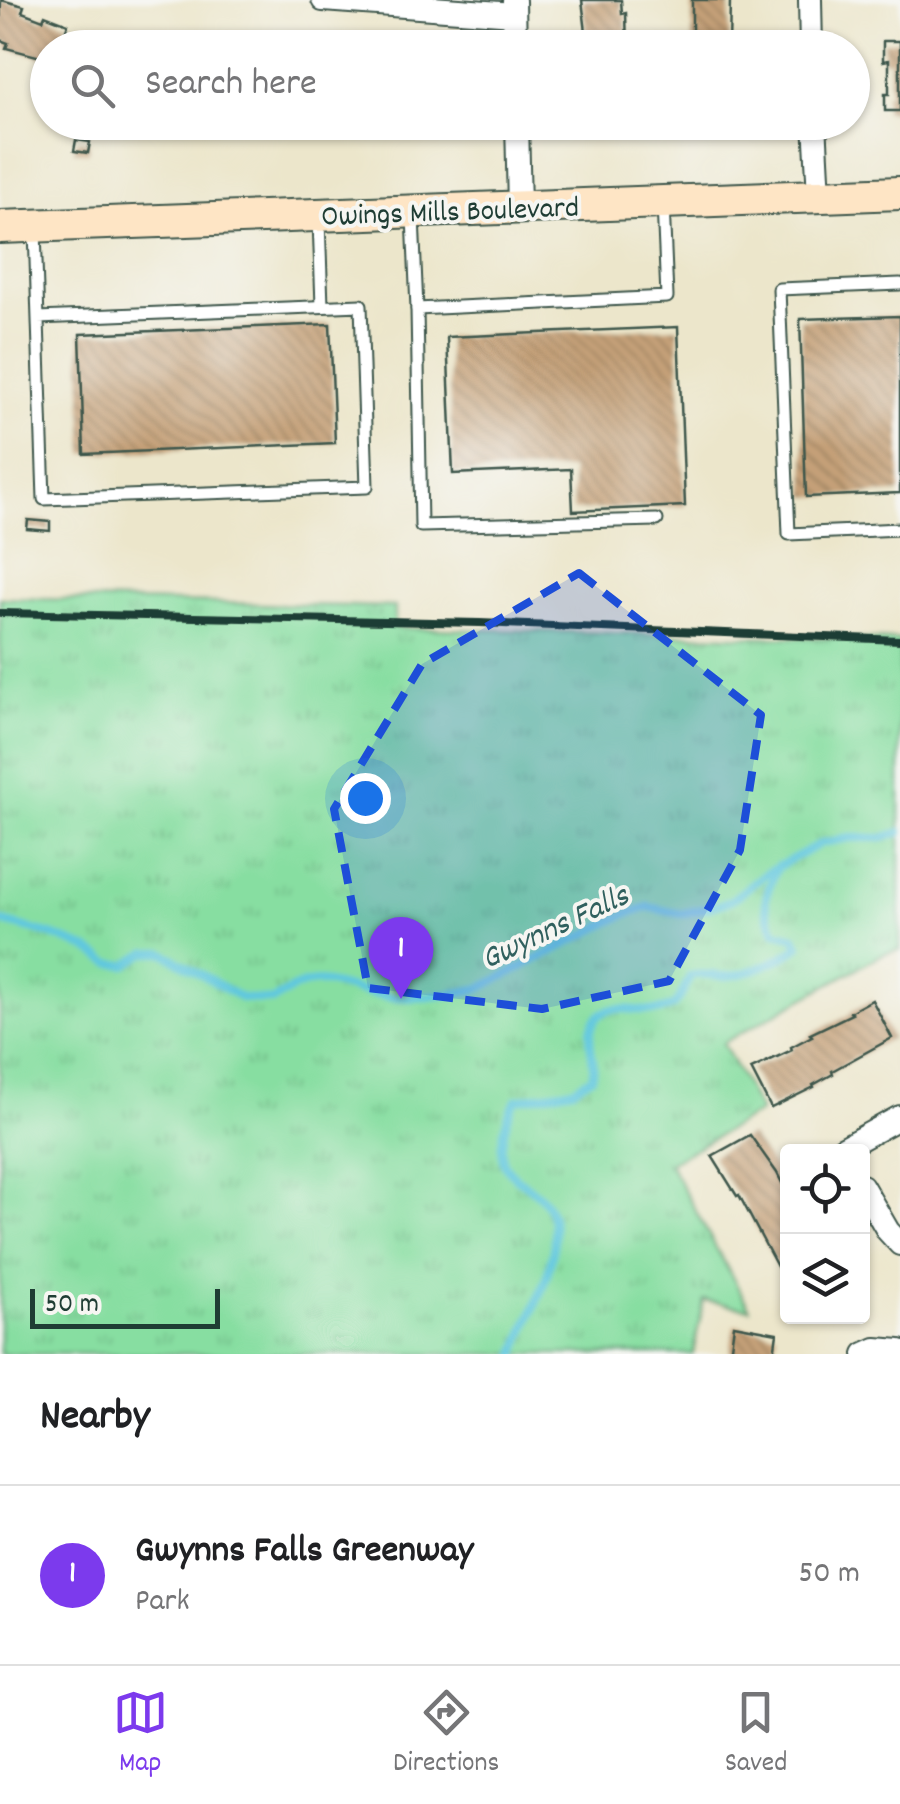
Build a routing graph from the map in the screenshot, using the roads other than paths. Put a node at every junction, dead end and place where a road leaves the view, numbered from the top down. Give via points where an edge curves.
1 (324, 0) edge
2 (810, 0) edge
3 (514, 7) edge
4 (811, 30) edge
5 (517, 140) edge
6 (816, 140) edge
7 (900, 193) edge
8 (819, 196) junction
9 (663, 202) junction
10 (519, 207) junction
11 (412, 212) junction
12 (319, 216) junction
13 (35, 226) junction
14 (0, 227) edge
15 (900, 284) edge
16 (322, 306) junction
17 (417, 309) junction
18 (38, 318) junction
19 (657, 520) dead end
20 (900, 529) edge
21 (900, 1117) edge
22 (851, 1144) edge
23 (870, 1200) edge
24 (900, 1244) edge
25 (900, 1351) edge
26 (866, 1354) edge

1 - 3 street
2 - 4 street
5 - 10 street
6 - 8 street
7 - 8 main road, Owings Mills Boulevard
8 - 9 main road, Owings Mills Boulevard
9 - 10 main road, Owings Mills Boulevard
9 - 17 lane via 667,297
10 - 11 main road, Owings Mills Boulevard
11 - 12 main road, Owings Mills Boulevard
11 - 17 lane
12 - 13 main road, Owings Mills Boulevard
12 - 16 lane
13 - 14 main road, Owings Mills Boulevard
13 - 18 lane
15 - 20 lane via 779,289 789,534
16 - 18 lane
16 - 18 lane via 361,305 368,486 44,499
17 - 19 lane via 421,526
21 - 22 street
23 - 24 street
25 - 26 street

